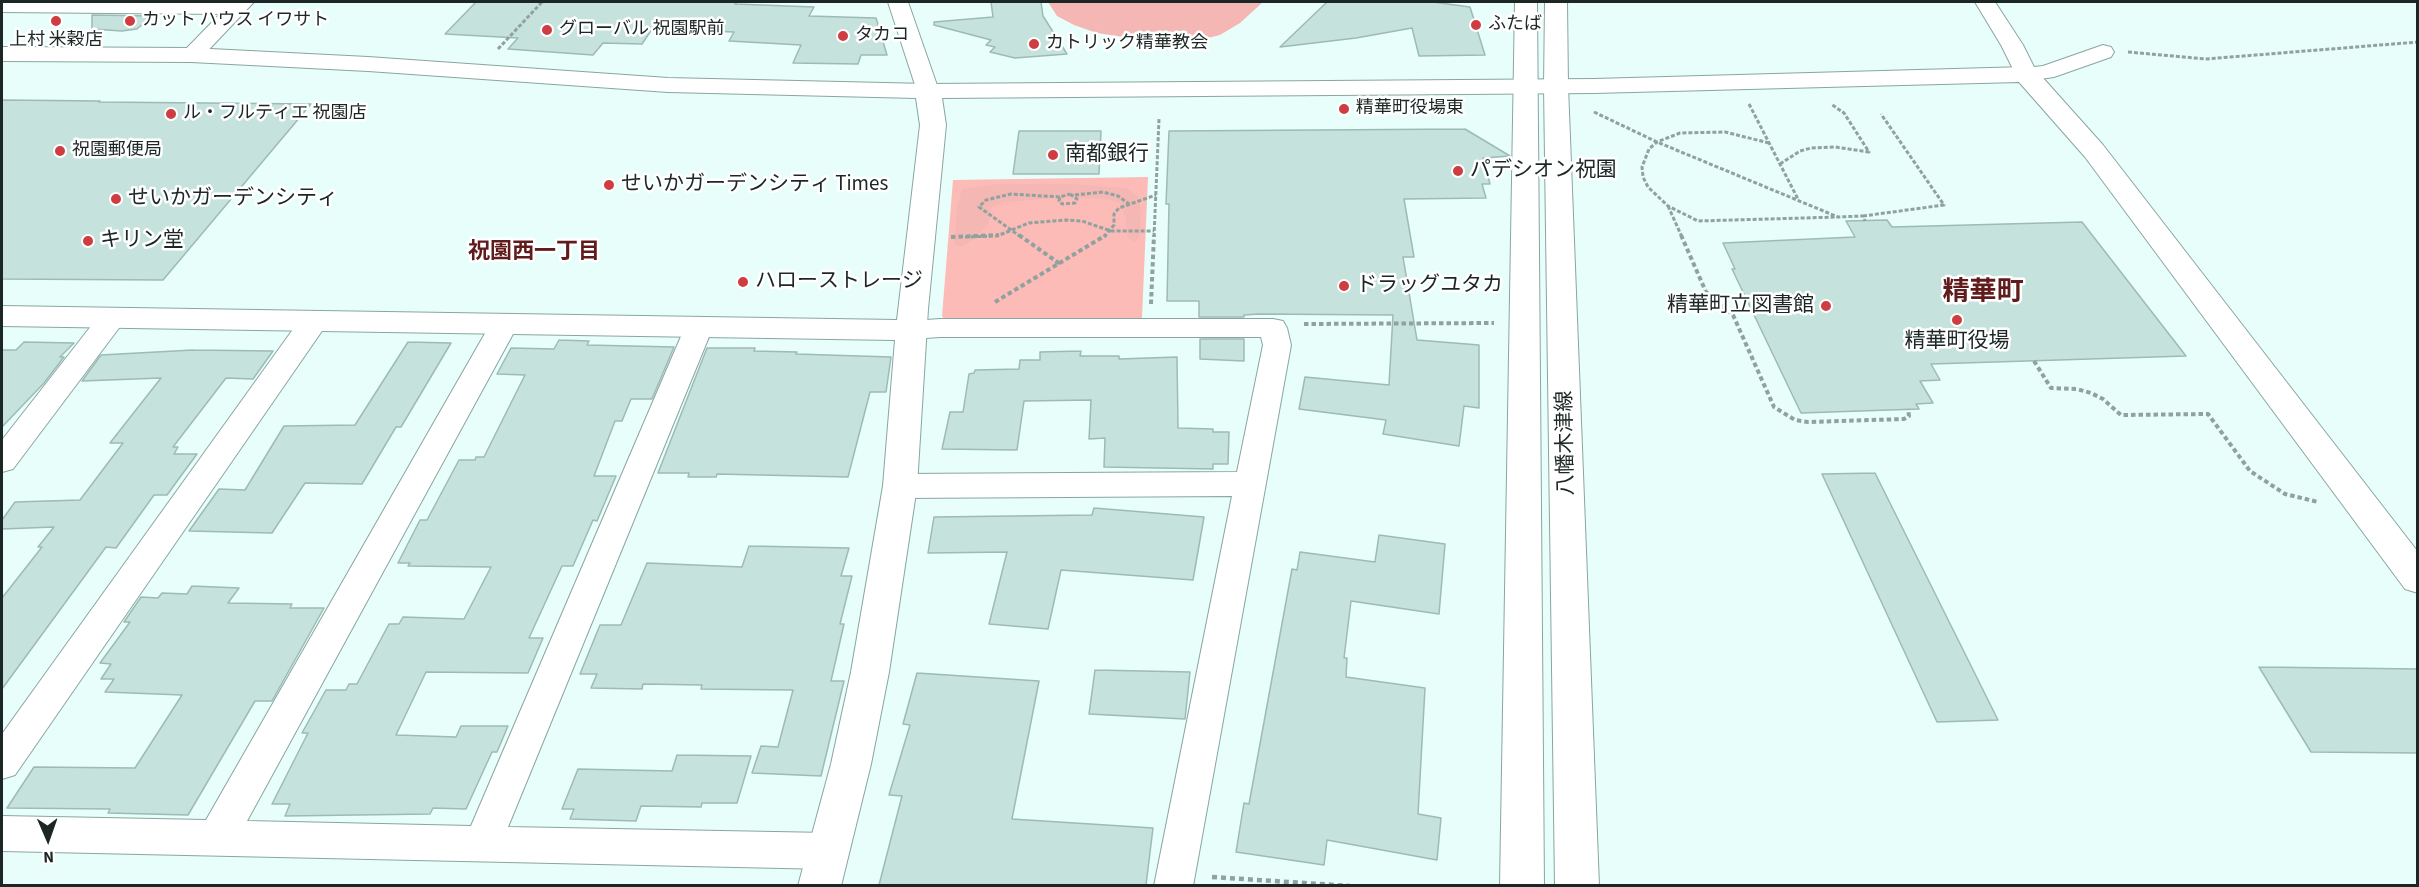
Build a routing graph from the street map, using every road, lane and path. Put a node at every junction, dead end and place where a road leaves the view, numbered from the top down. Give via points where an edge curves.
1 (542, 2) edge
2 (898, 2) edge
3 (1526, 2) edge
4 (1556, 2) edge
5 (1985, 2) edge
6 (102, 3) edge
7 (241, 5) edge
8 (2, 6) edge
9 (2418, 42) edge
10 (2103, 52) joint
11 (2, 54) edge
12 (191, 55) junction
13 (477, 72) junction
14 (2026, 74) junction
15 (1541, 86) junction
16 (928, 91) junction
17 (1830, 103) dead end
18 (1748, 104) dead end
19 (1594, 112) dead end
20 (1881, 114) dead end
21 (1159, 118) dead end
22 (1657, 142) junction
23 (1769, 143) junction
24 (1780, 164) junction
25 (1075, 195) junction
26 (1156, 195) junction
27 (1060, 197) junction
28 (1799, 201) junction
29 (1129, 204) junction
30 (1668, 206) junction
31 (1863, 216) junction
32 (1838, 217) junction
33 (1865, 221) dead end
34 (1012, 230) junction
35 (1111, 231) junction
36 (1154, 231) junction
37 (941, 238) dead end
38 (1060, 264) junction
39 (987, 307) dead end
40 (2, 316) edge
41 (112, 318) junction
42 (314, 321) junction
43 (1495, 323) dead end
44 (505, 324) junction
45 (699, 327) junction
46 (1150, 328) junction
47 (1273, 328) junction
48 (912, 330) junction
49 (2034, 361) dead end
50 (1908, 409) dead end
51 (2, 461) edge
52 (1251, 484) junction
53 (900, 486) junction
54 (2328, 502) dead end
55 (2418, 579) edge
56 (2, 763) edge
57 (2, 834) edge
58 (217, 838) junction
59 (482, 844) junction
60 (824, 868) edge
61 (1174, 880) edge
62 (1350, 885) edge
63 (1522, 885) edge
64 (1576, 885) edge

1 - 13 path
2 - 16 street
3 - 15 street, 八幡木津線
4 - 15 street, 八幡木津線
5 - 14 street
6 - 7 street
6 - 8 street
7 - 12 street
9 - 10 path via 2241,57
10 - 14 street via 2046,72
11 - 12 street
12 - 13 street
13 - 16 street via 688,86
14 - 15 street
14 - 55 street via 2094,151
15 - 16 street
15 - 63 street, 八幡木津線 via 1523,326
15 - 64 street, 八幡木津線 via 1564,327
16 - 48 street via 933,125
17 - 24 path via 1844,113 1869,152 1811,148
18 - 23 path
19 - 22 path
20 - 31 path via 1944,205
21 - 26 path
22 - 23 path via 1680,134 1710,131 1740,134
22 - 28 path
22 - 30 path via 1648,149 1642,167 1648,187
23 - 24 path
24 - 28 path
25 - 27 path
25 - 27 path via 1075,203 1069,205 1059,201
25 - 29 path via 1103,192 1119,196
26 - 29 path
26 - 36 path
27 - 34 path via 1024,193 980,203 982,211
28 - 32 path
29 - 35 path via 1116,211
30 - 32 path via 1698,221
30 - 50 path via 1706,292 1733,315 1774,407 1795,420 1808,422 1905,419
31 - 32 path
31 - 33 path
34 - 35 path via 1029,223 1066,220
34 - 37 path via 997,236
34 - 38 path
35 - 36 path
35 - 38 path
36 - 46 path
38 - 39 path
40 - 41 street
41 - 42 street
41 - 51 street
42 - 44 street
42 - 56 street
43 - 47 path via 1295,324
44 - 45 street
44 - 58 street
45 - 48 street
45 - 59 street
46 - 47 street
46 - 48 street
47 - 52 street via 1277,345
48 - 53 street
49 - 54 path via 2051,388 2091,393 2121,415 2208,414 2260,479 2285,494
52 - 53 street
52 - 61 street
53 - 60 street via 870,672
57 - 58 street
58 - 59 street
59 - 60 street
61 - 62 path

